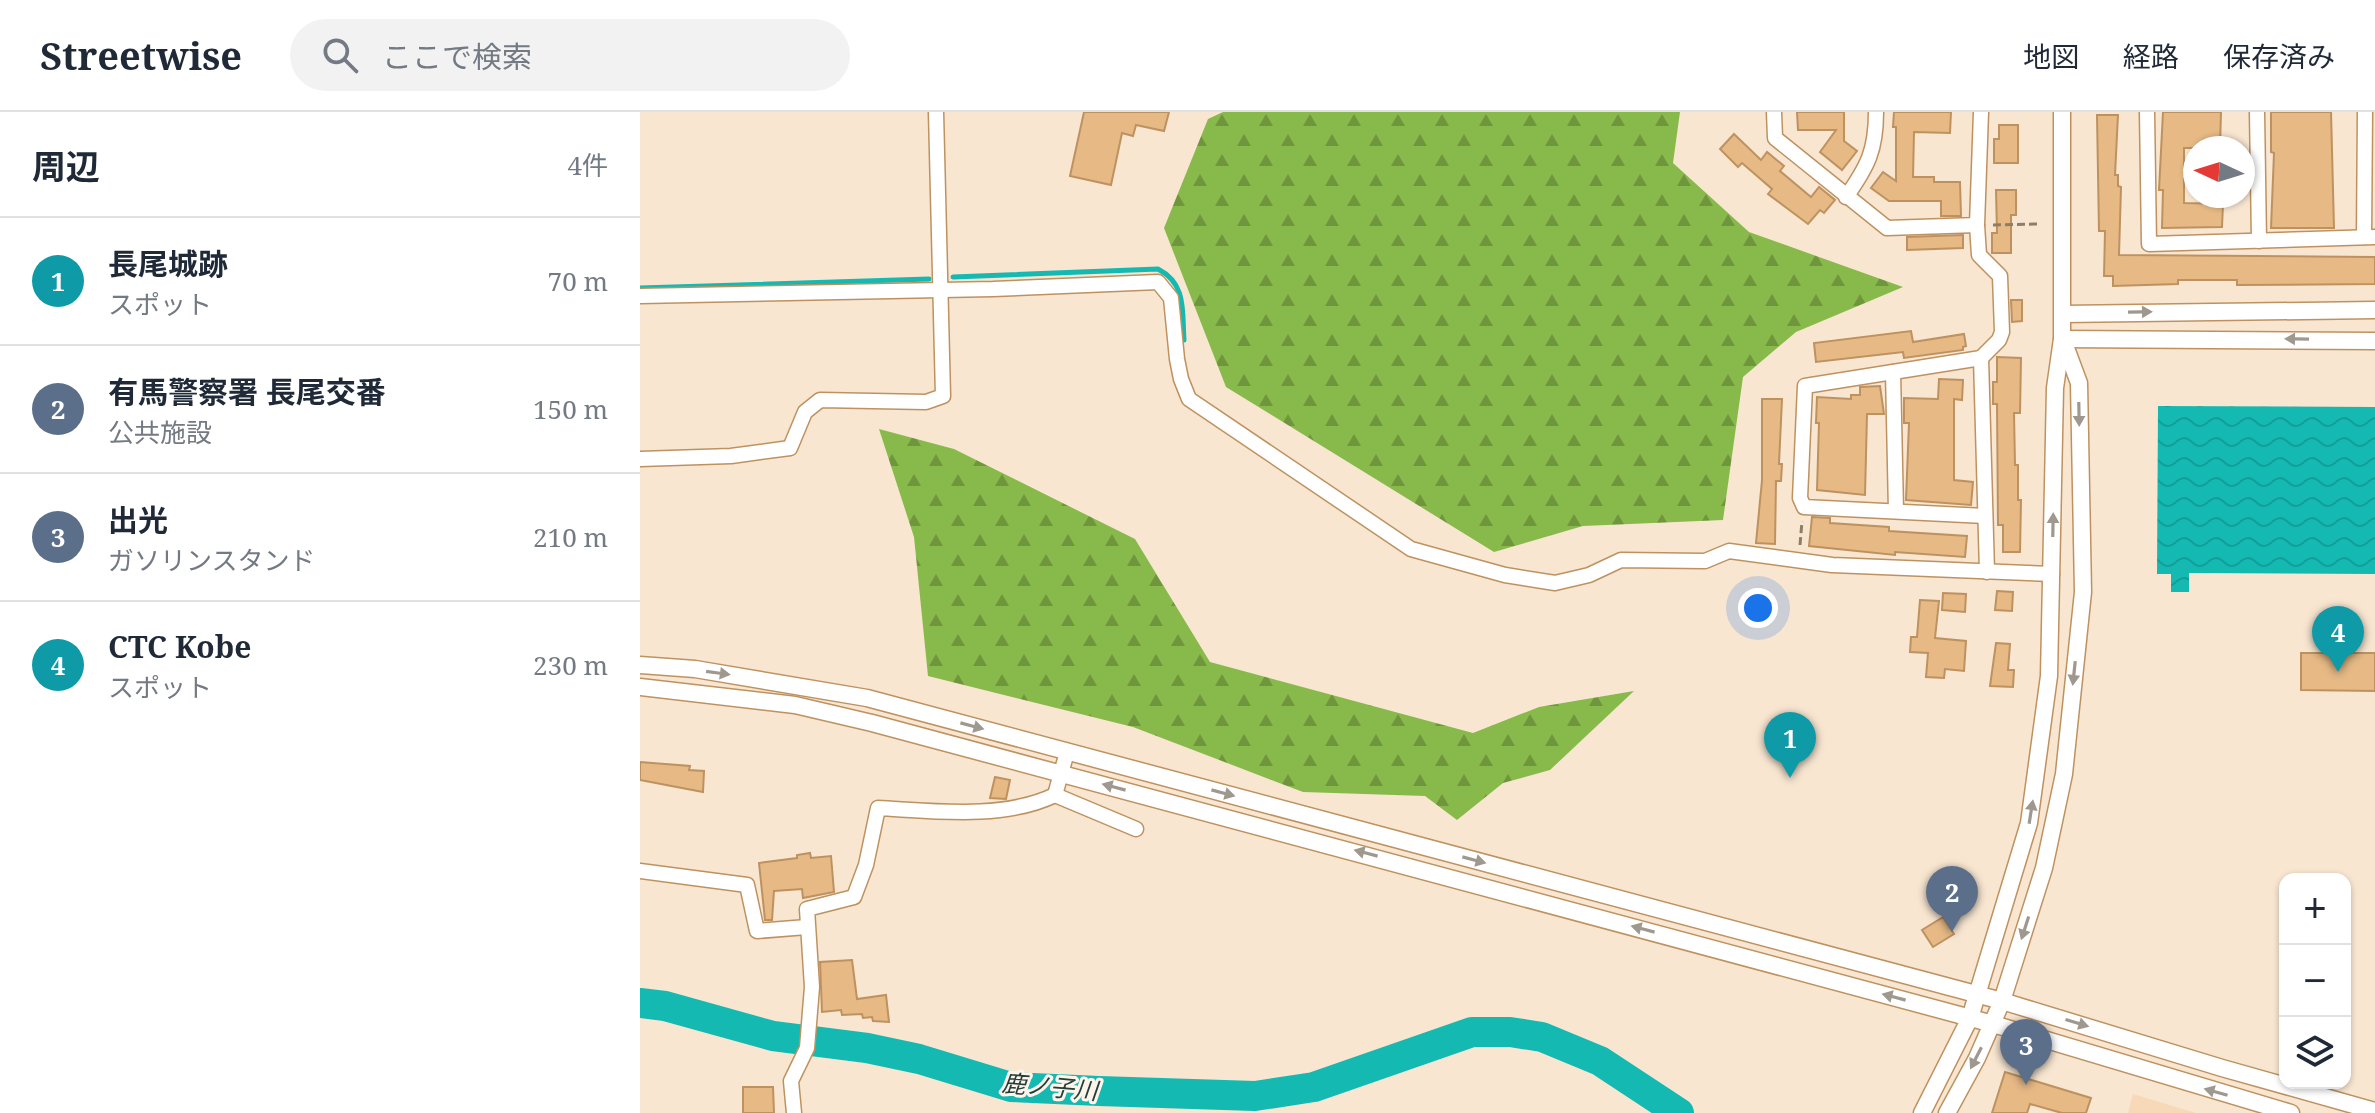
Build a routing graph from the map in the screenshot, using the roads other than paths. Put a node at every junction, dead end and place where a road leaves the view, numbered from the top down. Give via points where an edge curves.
1 (936, 112) edge
2 (1774, 112) edge
3 (1876, 112) edge
4 (1981, 112) edge
5 (2062, 112) edge
6 (2147, 112) edge
7 (2257, 112) edge
8 (2365, 112) edge
9 (2370, 151) edge
10 (1846, 197) junction
11 (1977, 225) junction
12 (2370, 237) edge
13 (2259, 241) junction
14 (939, 288) junction
15 (640, 296) edge
16 (2375, 310) edge
17 (2063, 314) junction
18 (2062, 339) junction
19 (2375, 341) edge
20 (1981, 358) junction
21 (1893, 372) junction
22 (640, 459) edge
23 (1896, 511) junction
24 (1985, 516) junction
25 (1987, 572) junction
26 (2052, 574) junction
27 (640, 665) edge
28 (640, 687) edge
29 (1067, 752) junction
30 (1061, 773) junction
31 (1055, 795) junction
32 (1136, 829) dead end
33 (640, 871) edge
34 (807, 927) junction
35 (1977, 994) junction
36 (2002, 1001) junction
37 (1970, 1018) junction
38 (1993, 1024) junction
39 (2375, 1111) edge
40 (794, 1113) edge
41 (1922, 1113) edge
42 (1947, 1113) edge
43 (2291, 1113) edge

1 - 14 street
2 - 10 street via 1775,138
3 - 10 street via 1868,166
4 - 11 street
5 - 17 street
6 - 13 street via 2149,244
7 - 13 street
8 - 9 street
9 - 12 street
10 - 11 street via 1887,228
11 - 20 street via 1979,255 2000,276 2002,332
12 - 13 street
14 - 15 street
14 - 22 street via 943,396 926,402 820,400 805,412 790,448
14 - 25 street via 1158,282 1171,298 1181,379 1189,399 1411,549 1505,575 1555,583 1621,560 1705,561 1729,551 1832,565
17 -> 16 street
17 - 18 street
19 -> 18 street
26 -> 18 street via 2055,388
18 -> 36 street via 2079,383 2083,592 2064,774 2044,868
20 - 21 street
20 - 24 street
21 - 23 street
21 - 23 street via 1805,386 1800,498 1804,507
23 - 24 street
24 - 25 street
25 - 26 street
35 -> 26 street via 2029,823 2049,676
27 -> 29 street via 867,698
28 - 30 street via 795,705
29 - 30 street
29 -> 35 street
30 - 31 street
37 -> 30 street
31 - 32 street
31 - 34 street via 1039,803 968,812 878,808 854,897 807,909
33 - 34 street via 747,885 757,931
34 - 40 street via 812,987 807,1048 791,1081
35 - 36 street
35 - 37 street
36 - 38 street
36 -> 39 street
37 - 38 street
37 - 41 street
38 -> 42 street
43 -> 38 street

